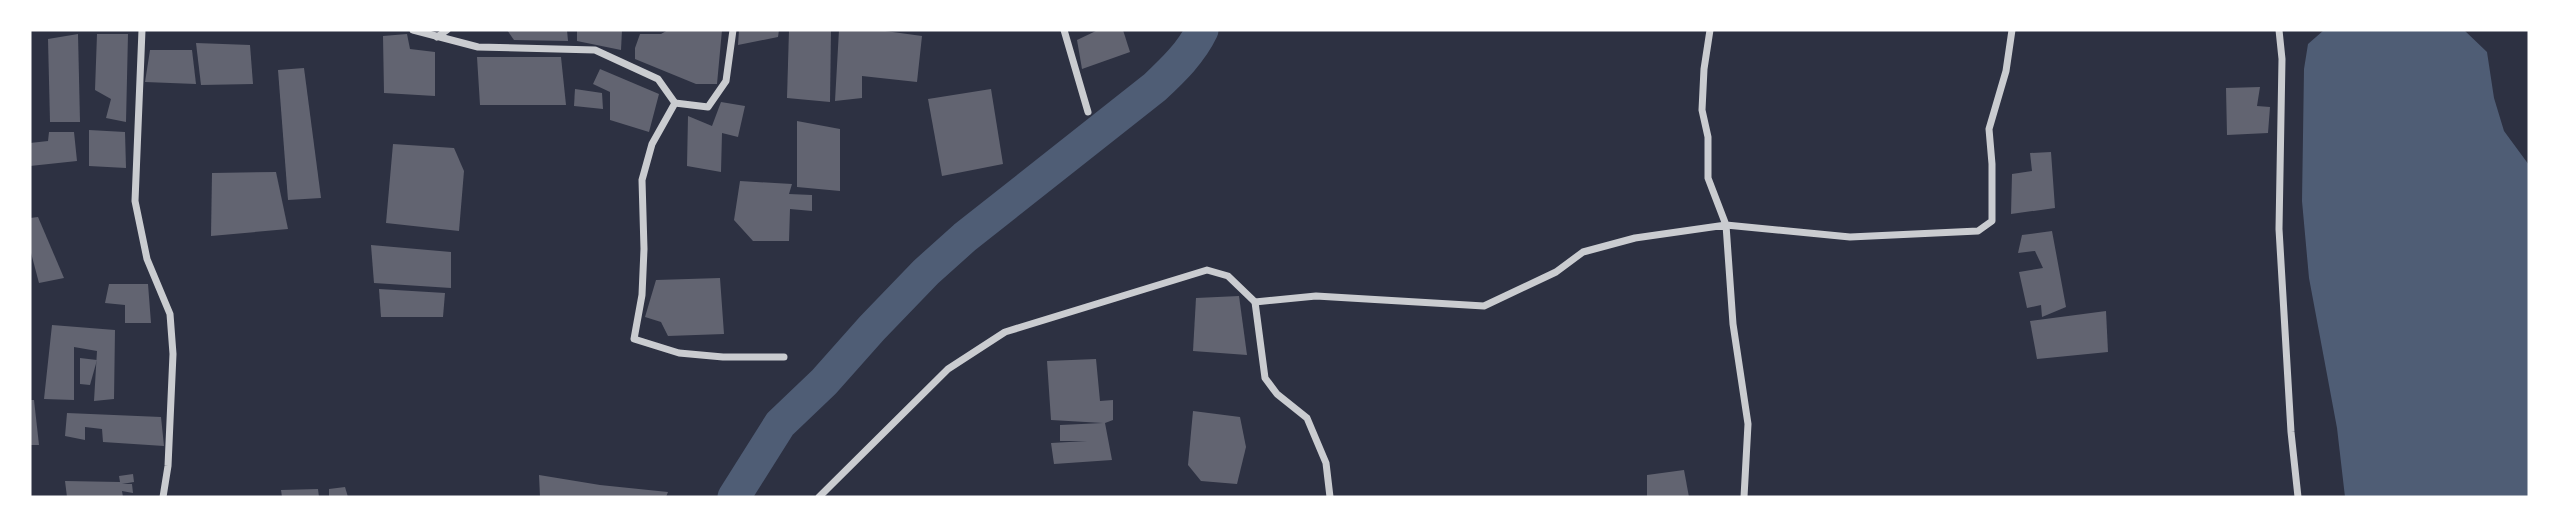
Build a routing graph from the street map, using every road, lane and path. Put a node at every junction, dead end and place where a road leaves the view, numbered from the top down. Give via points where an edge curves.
1 (142, 30) edge
2 (413, 30) edge
3 (447, 30) edge
4 (733, 30) edge
5 (1064, 30) edge
6 (1710, 30) edge
7 (2012, 30) edge
8 (2279, 30) edge
9 (437, 37) junction
10 (675, 103) junction
11 (1088, 112) dead end
12 (1726, 225) junction
13 (1255, 302) junction
14 (784, 357) dead end
15 (163, 497) edge
16 (819, 497) edge
17 (1330, 497) edge
18 (1744, 497) edge
19 (2298, 497) edge

1 - 15 street via 135,201 147,259 170,314 173,354
2 - 9 street
3 - 9 street
4 - 10 street via 726,81 708,107
5 - 11 street
6 - 12 street via 1702,110 1707,178
7 - 12 street via 1989,129 1993,221 1978,231 1850,237
8 - 19 street via 2279,229
9 - 10 street via 478,47 595,50 658,79
10 - 14 street via 652,144 642,180 644,260 634,339 679,353
12 - 13 street via 1635,238 1583,252 1556,272 1484,306 1316,296
12 - 18 street via 1733,324 1748,424
13 - 16 street via 1228,276 1207,270 1005,332 948,369
13 - 17 street via 1265,378 1307,418 1326,463

